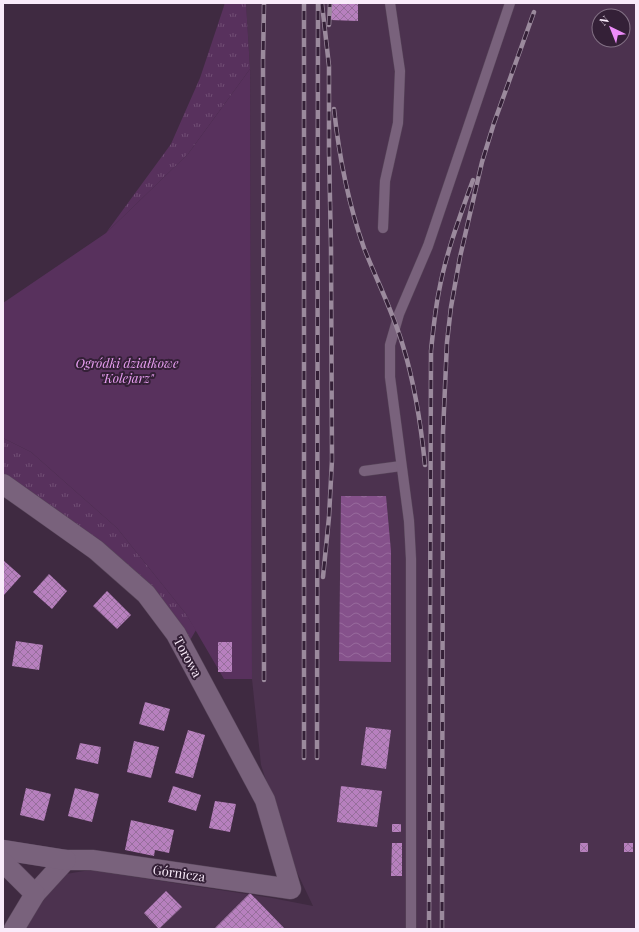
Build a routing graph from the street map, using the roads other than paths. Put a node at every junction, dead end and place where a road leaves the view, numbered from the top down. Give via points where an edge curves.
1 (390, 3) edge
2 (510, 3) edge
3 (383, 228) dead end
4 (401, 466) junction
5 (364, 471) dead end
6 (3, 484) edge
7 (3, 850) edge
8 (66, 860) junction
9 (3, 862) edge
10 (291, 890) joint
11 (35, 894) junction
12 (14, 929) edge
13 (411, 929) edge

1 - 3 lane via 400,71 398,123 385,181
2 - 4 lane via 428,246 399,314 392,338 390,377
4 - 5 lane
4 - 13 lane via 409,520 411,559
6 - 10 street, Torowa via 96,550 146,594 176,634 265,800
7 - 8 street, Górnicza
8 - 10 street, Górnicza via 92,860
8 - 11 street
9 - 11 street
11 - 12 street

